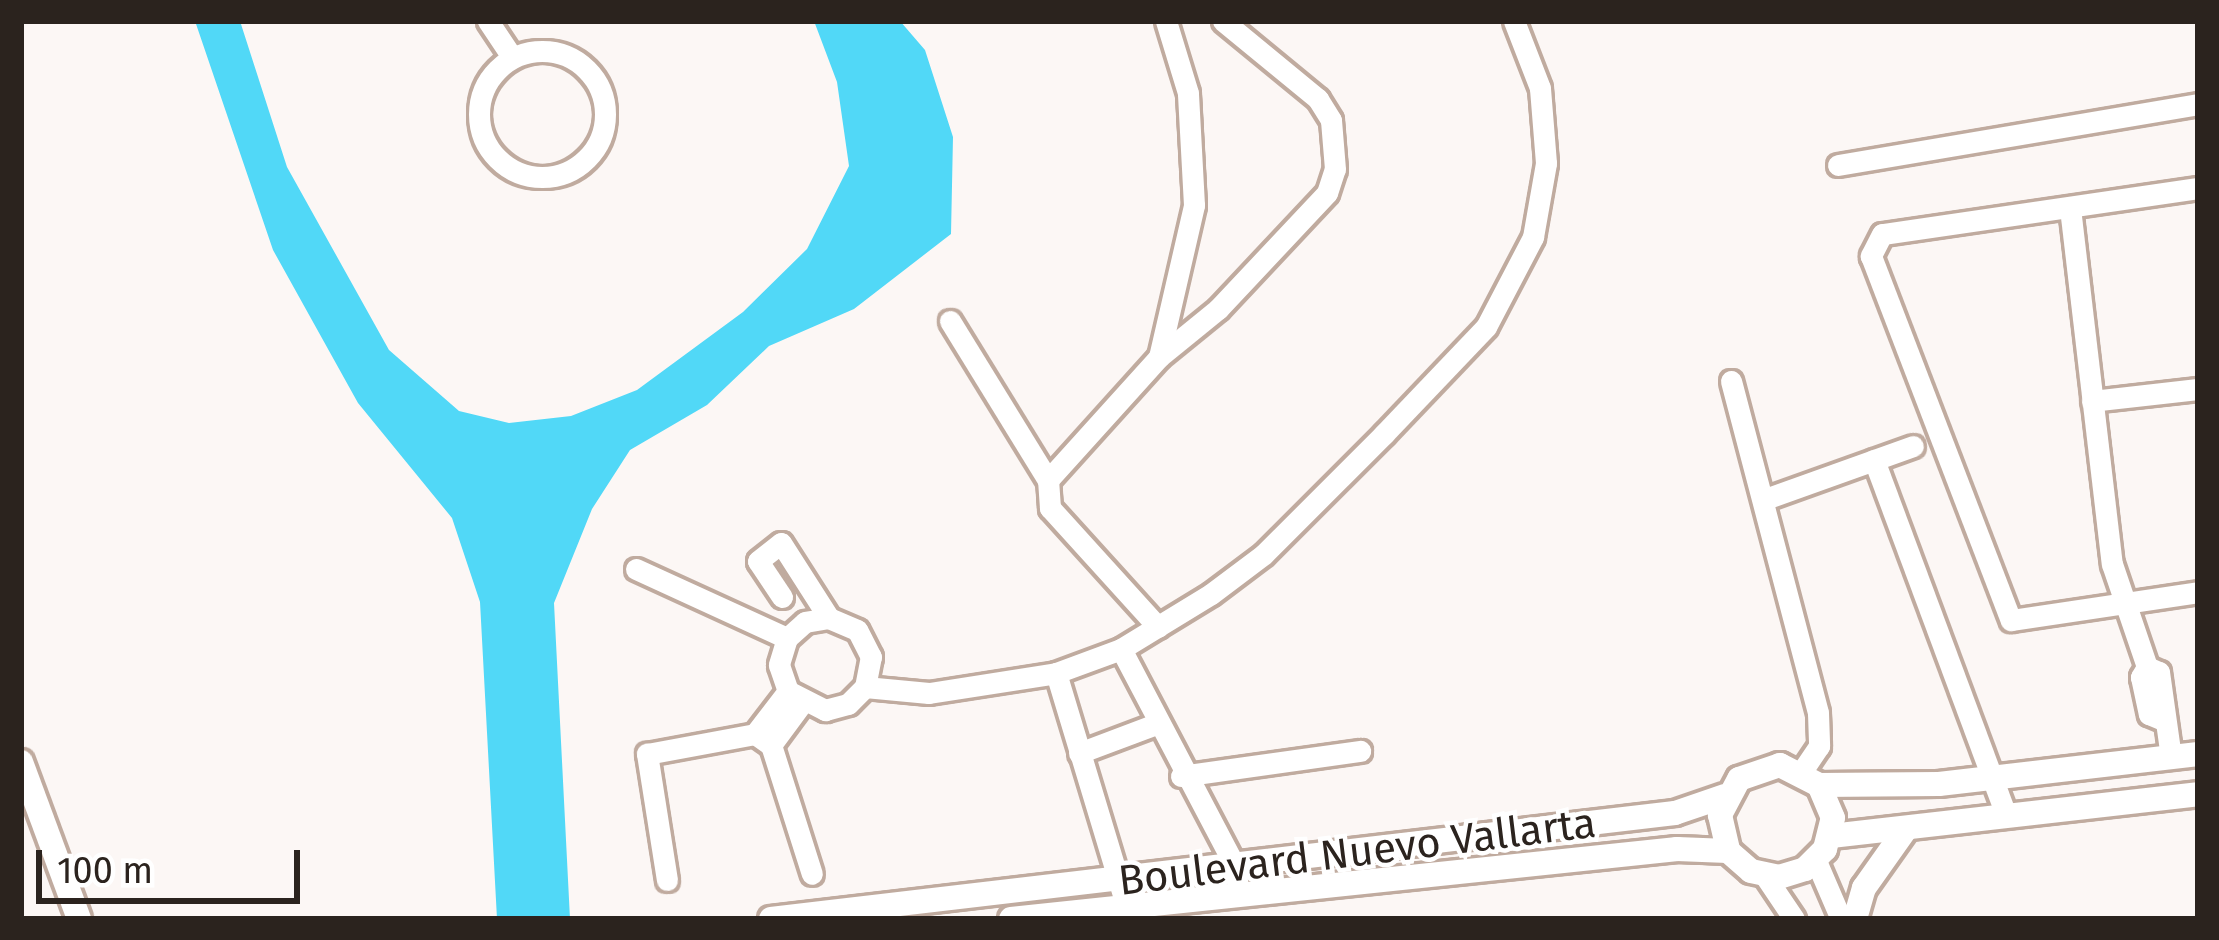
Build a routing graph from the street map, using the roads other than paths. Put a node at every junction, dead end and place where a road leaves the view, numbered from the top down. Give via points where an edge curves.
1 (488, 21) edge
2 (1166, 21) edge
3 (1223, 21) edge
4 (1514, 21) edge
5 (512, 57) junction
6 (2198, 104) edge
7 (1838, 164) dead end
8 (2198, 188) edge
9 (2070, 208) junction
10 (950, 321) dead end
11 (1159, 356) junction
12 (1731, 380) dead end
13 (2198, 389) edge
14 (2092, 401) junction
15 (1913, 446) dead end
16 (1874, 460) junction
17 (1048, 480) junction
18 (1766, 499) junction
19 (636, 569) dead end
20 (2198, 592) edge
21 (782, 597) dead end
22 (2126, 601) junction
23 (830, 618) junction
24 (1157, 627) junction
25 (787, 638) junction
26 (1121, 649) junction
27 (1056, 673) junction
28 (865, 687) junction
29 (795, 697) junction
30 (1156, 724) junction
31 (763, 739) junction
32 (1360, 751) dead end
33 (1079, 753) junction
34 (2198, 754) edge
35 (2171, 757) junction
36 (21, 762) edge
37 (1181, 776) junction
38 (1810, 778) junction
39 (1996, 779) junction
40 (2198, 794) edge
41 (1725, 796) junction
42 (2006, 814) junction
43 (1905, 830) junction
44 (1831, 836) junction
45 (1729, 851) junction
46 (1816, 861) junction
47 (1235, 866) junction
48 (812, 874) dead end
49 (1766, 876) junction
50 (667, 880) dead end
51 (1123, 880) junction
52 (1239, 894) junction
53 (1127, 908) junction
54 (79, 919) edge
55 (771, 919) edge
56 (1011, 919) edge
57 (1794, 919) edge
58 (1841, 919) edge
59 (1855, 919) edge

1 - 5 street
2 - 11 street via 1188,93 1194,206
3 - 11 street via 1318,99 1331,120 1335,169 1327,193 1218,308
4 - 24 street via 1540,88 1546,163 1533,236 1486,327 1264,554
5 - 5 street via 558,51 604,83 606,135 572,173 519,175 481,141 478,89
6 - 7 street
8 - 9 street
9 - 14 street
9 - 22 street via 1882,234 1871,256 2002,610 2028,622
10 - 17 street
11 - 17 street
12 - 18 street
13 - 14 street
14 - 22 street via 2112,564
15 - 16 street
16 - 18 street
16 - 39 street via 1951,682
17 - 24 street via 1049,508
18 - 38 street via 1818,712
19 - 25 street
20 - 22 street
21 - 23 street via 758,561 781,543
22 - 35 street via 2146,667 2149,714 2163,719
23 - 25 street via 805,622
23 - 28 street via 857,630 871,657
24 - 26 street
25 - 29 street via 779,665
26 - 27 street
26 - 30 street
27 - 28 street via 929,693
27 - 33 street
28 - 29 street via 848,704
29 - 31 street
30 - 33 street
30 - 37 street
31 - 48 street
31 - 50 street via 647,754
32 - 37 street
33 - 51 street
34 - 35 main road, Boulevard Nuevo Vallarta
35 - 39 main road, Boulevard Nuevo Vallarta
36 - 54 main road
37 - 47 street
38 - 39 main road, Boulevard Nuevo Vallarta
38 - 41 main road, Boulevard Nuevo Vallarta via 1758,767
38 - 44 main road via 1833,818
39 - 42 street
40 - 42 main road
41 - 45 main road via 1720,815
41 - 47 main road, Boulevard Nuevo Vallarta via 1675,813
42 - 43 main road
43 - 44 main road
43 - 59 main road via 1864,888
44 - 46 main road
45 - 49 main road
45 - 52 main road, Boulevard Nuevo Vallarta via 1677,849
46 - 49 main road
46 - 58 street
47 - 51 main road, Boulevard Nuevo Vallarta
47 - 52 street
49 - 57 street
51 - 53 street
51 - 55 main road, Boulevard Nuevo Vallarta
52 - 53 main road, Boulevard Nuevo Vallarta
53 - 56 main road, Boulevard Nuevo Vallarta

